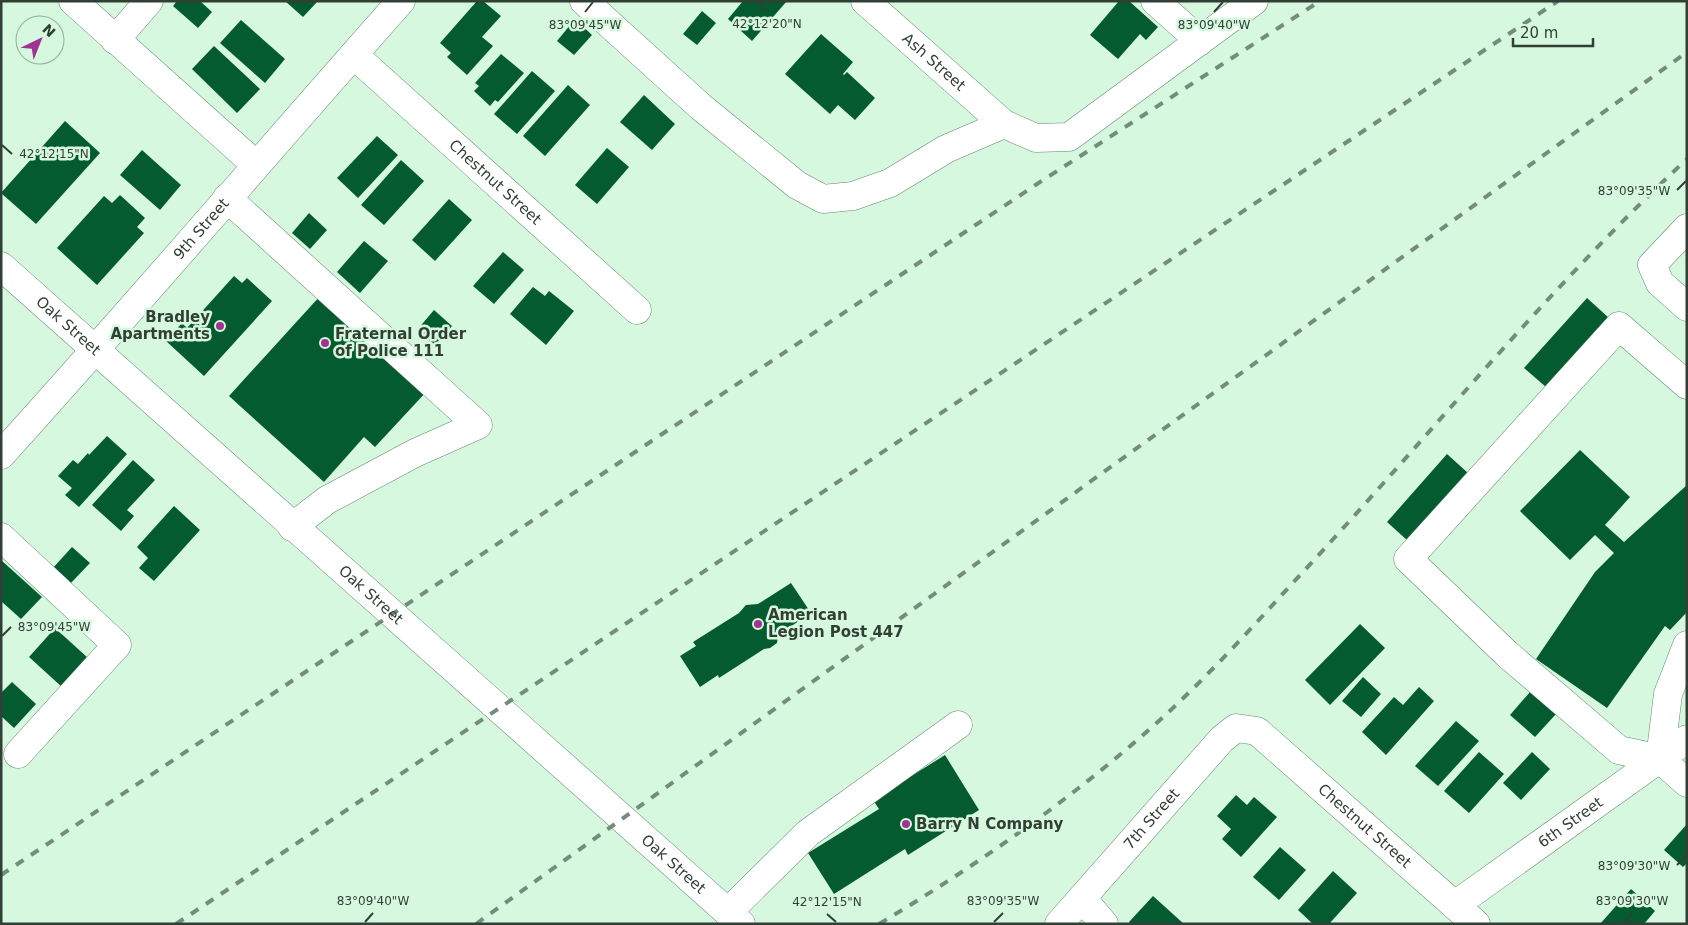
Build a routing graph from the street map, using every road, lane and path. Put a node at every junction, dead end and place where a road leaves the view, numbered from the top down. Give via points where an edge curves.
1 (73, 1) edge
2 (149, 1) edge
3 (401, 1) edge
4 (584, 1) edge
5 (864, 1) edge
6 (1155, 1) edge
7 (1254, 1) edge
8 (115, 40) junction
9 (1200, 41) junction
10 (354, 55) junction
11 (1004, 124) junction
12 (256, 165) junction
13 (227, 198) junction
14 (1687, 228) edge
15 (1, 266) edge
16 (1687, 307) edge
17 (637, 310) dead end
18 (95, 351) junction
19 (1687, 385) edge
20 (1, 455) edge
21 (292, 527) junction
22 (1, 537) edge
23 (1687, 645) edge
24 (958, 725) dead end
25 (1252, 728) joint
26 (1687, 739) edge
27 (18, 754) dead end
28 (1660, 759) junction
29 (1687, 782) edge
30 (1082, 898) junction
31 (1455, 905) junction
32 (734, 918) edge
33 (1059, 924) edge
34 (1104, 924) edge
35 (1476, 924) edge

1 - 8 street
2 - 8 street
3 - 10 street, 9th Street
4 - 11 street via 701,107 797,185 823,199 853,196 890,183 946,149
5 - 11 street, Ash Street
6 - 9 street
7 - 9 street, Ash Street
8 - 12 street
9 - 11 street, Ash Street via 1069,137 1036,138
10 - 12 street, 9th Street
10 - 17 street, Chestnut Street
12 - 13 street, 9th Street
13 - 18 street, 9th Street
13 - 21 street via 478,425 415,453 327,500
14 - 16 street via 1652,265 1660,283
15 - 18 street, Oak Street
18 - 20 street, 9th Street
18 - 21 street, Oak Street
19 - 28 street via 1619,326 1408,560 1507,654 1619,750
21 - 32 street, Oak Street
22 - 27 street via 117,645
23 - 28 street via 1668,694
24 - 32 street via 808,833
25 - 30 street, 7th Street via 1236,728 1222,739
25 - 31 street, Chestnut Street
26 - 28 street, 6th Street
28 - 29 street
28 - 31 street, 6th Street
30 - 33 street, 7th Street
30 - 34 street
31 - 35 street, Chestnut Street

